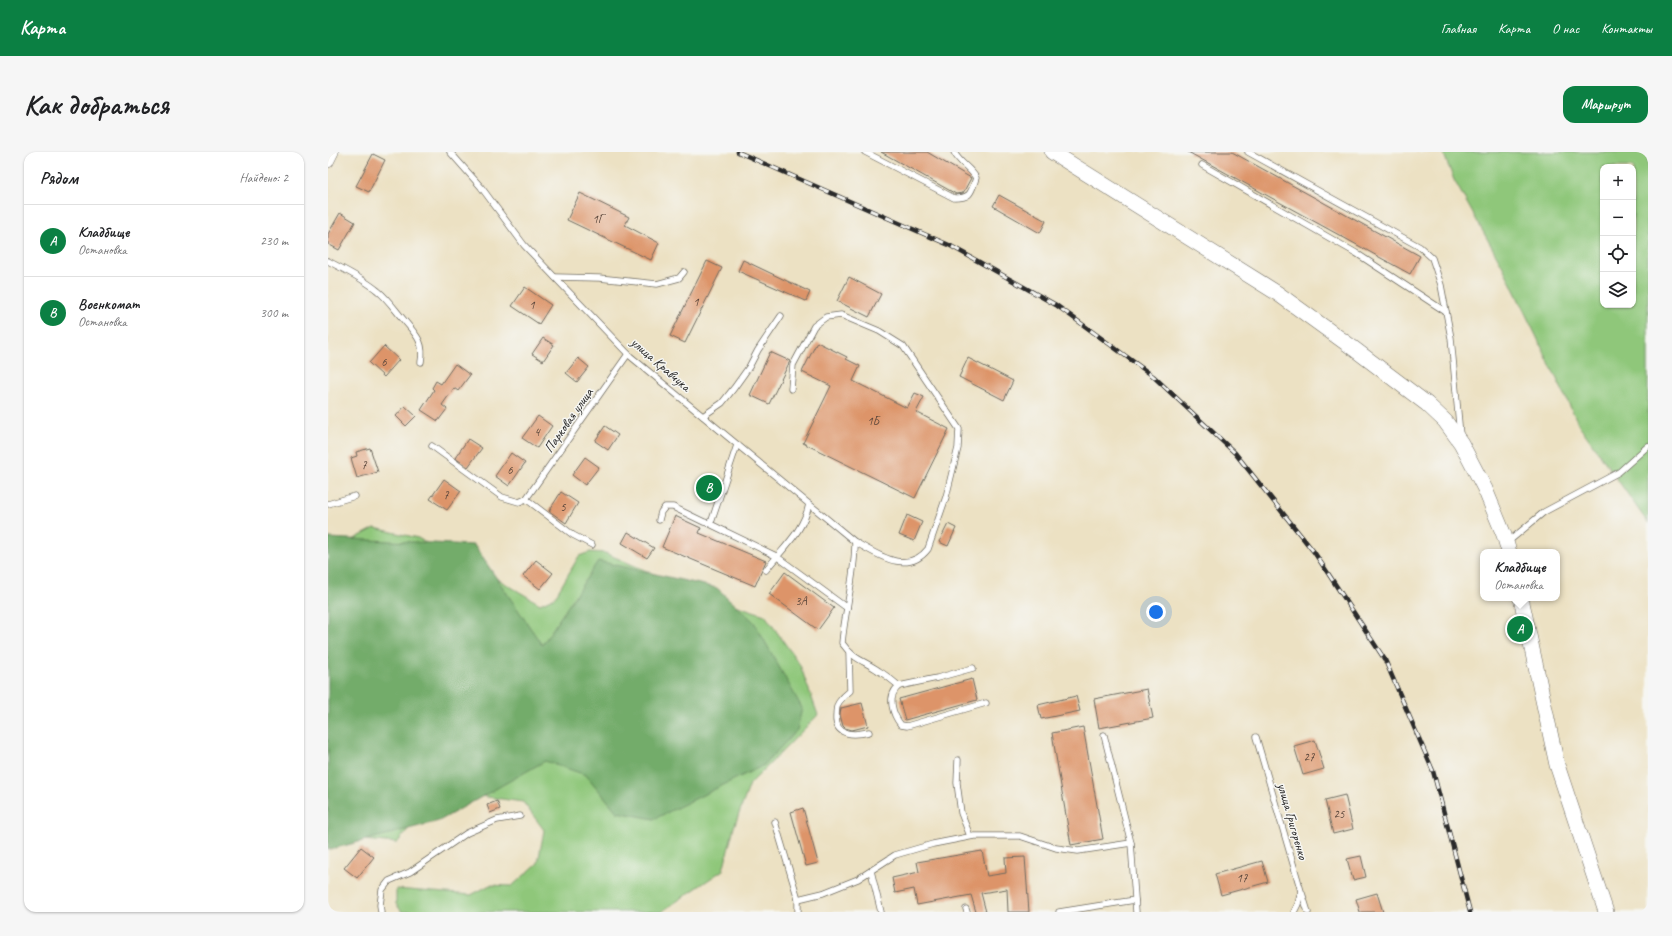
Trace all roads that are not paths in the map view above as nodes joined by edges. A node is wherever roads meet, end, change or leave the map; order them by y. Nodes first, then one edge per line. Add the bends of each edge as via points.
1 (333, 152) edge
2 (450, 152) edge
3 (866, 152) edge
4 (954, 152) edge
5 (1052, 152) edge
6 (1248, 152) edge
7 (328, 162) edge
8 (1202, 165) dead end
9 (328, 261) edge
10 (684, 272) dead end
11 (554, 276) junction
12 (1446, 312) junction
13 (781, 316) dead end
14 (628, 354) junction
15 (421, 362) dead end
16 (791, 389) dead end
17 (703, 416) junction
18 (1461, 443) junction
19 (737, 445) junction
20 (432, 446) dead end
21 (1648, 446) edge
22 (355, 496) dead end
23 (526, 499) junction
24 (328, 504) edge
25 (809, 504) junction
26 (659, 520) dead end
27 (708, 522) junction
28 (855, 542) junction
29 (592, 545) dead end
30 (1508, 548) edge
31 (776, 556) junction
32 (766, 570) dead end
33 (1522, 601) edge
34 (847, 608) junction
35 (848, 652) junction
36 (973, 668) dead end
37 (899, 686) junction
38 (986, 703) dead end
39 (869, 732) dead end
40 (1104, 735) dead end
41 (1256, 737) dead end
42 (958, 760) dead end
43 (520, 816) dead end
44 (775, 822) dead end
45 (970, 836) junction
46 (1130, 844) junction
47 (871, 871) junction
48 (1301, 891) junction
49 (798, 899) junction
50 (1135, 900) junction
51 (381, 912) edge
52 (798, 912) edge
53 (881, 912) edge
54 (1059, 912) edge
55 (1136, 912) edge
56 (1294, 912) edge
57 (1308, 912) edge
58 (1606, 912) edge

1 - 7 street
2 - 11 lane, улица Кравчука via 481,186 524,245
3 - 4 lane via 954,198 964,198 971,192 976,178
5 - 18 main road via 1277,294 1353,348 1427,404
6 - 12 lane via 1420,247 1432,258 1437,269
8 - 12 lane via 1356,253
9 - 15 lane via 379,291 417,335 421,344
10 - 11 lane via 680,278 657,284
11 - 14 lane, улица Кравчука
12 - 18 lane via 1451,338
13 - 17 lane via 734,388 722,403
14 - 17 lane, улица Кравчука
14 - 23 lane, Парковая улица
16 - 28 lane, улица Кравчука via 793,365 814,326 826,317 841,315 879,331 903,346 959,429 958,448 946,498 924,555 905,562 888,560
17 - 19 lane, улица Кравчука
18 - 30 main road via 1485,489
19 - 25 lane, улица Кравчука
19 - 27 lane via 712,520
20 - 23 lane via 502,497 519,502
21 - 30 lane via 1619,472 1544,512
22 - 24 lane
23 - 29 lane via 573,536
25 - 28 lane, улица Кравчука
25 - 31 lane via 799,531
26 - 27 lane via 665,508 673,507
27 - 31 lane
28 - 34 lane via 855,562
31 - 32 lane
31 - 34 lane
33 - 58 main road via 1556,765
34 - 35 lane via 842,643
35 - 37 lane
35 - 39 lane via 850,691 838,703 836,721 838,728 845,733 857,735
36 - 37 lane
37 - 38 lane via 893,695 892,703 895,717 901,725 907,726
40 - 46 lane
41 - 48 lane, улица Григоренко
42 - 45 lane via 957,783 961,813
43 - 51 lane via 496,820 467,833 410,872 389,881 382,890
44 - 49 lane
45 - 46 lane via 1020,836 1056,848 1078,851
45 - 47 lane via 895,855
46 - 50 lane
47 - 49 lane via 823,893
47 - 53 lane
48 - 56 lane
48 - 57 lane, улица Григоренко
49 - 52 lane
50 - 54 lane
50 - 55 lane

